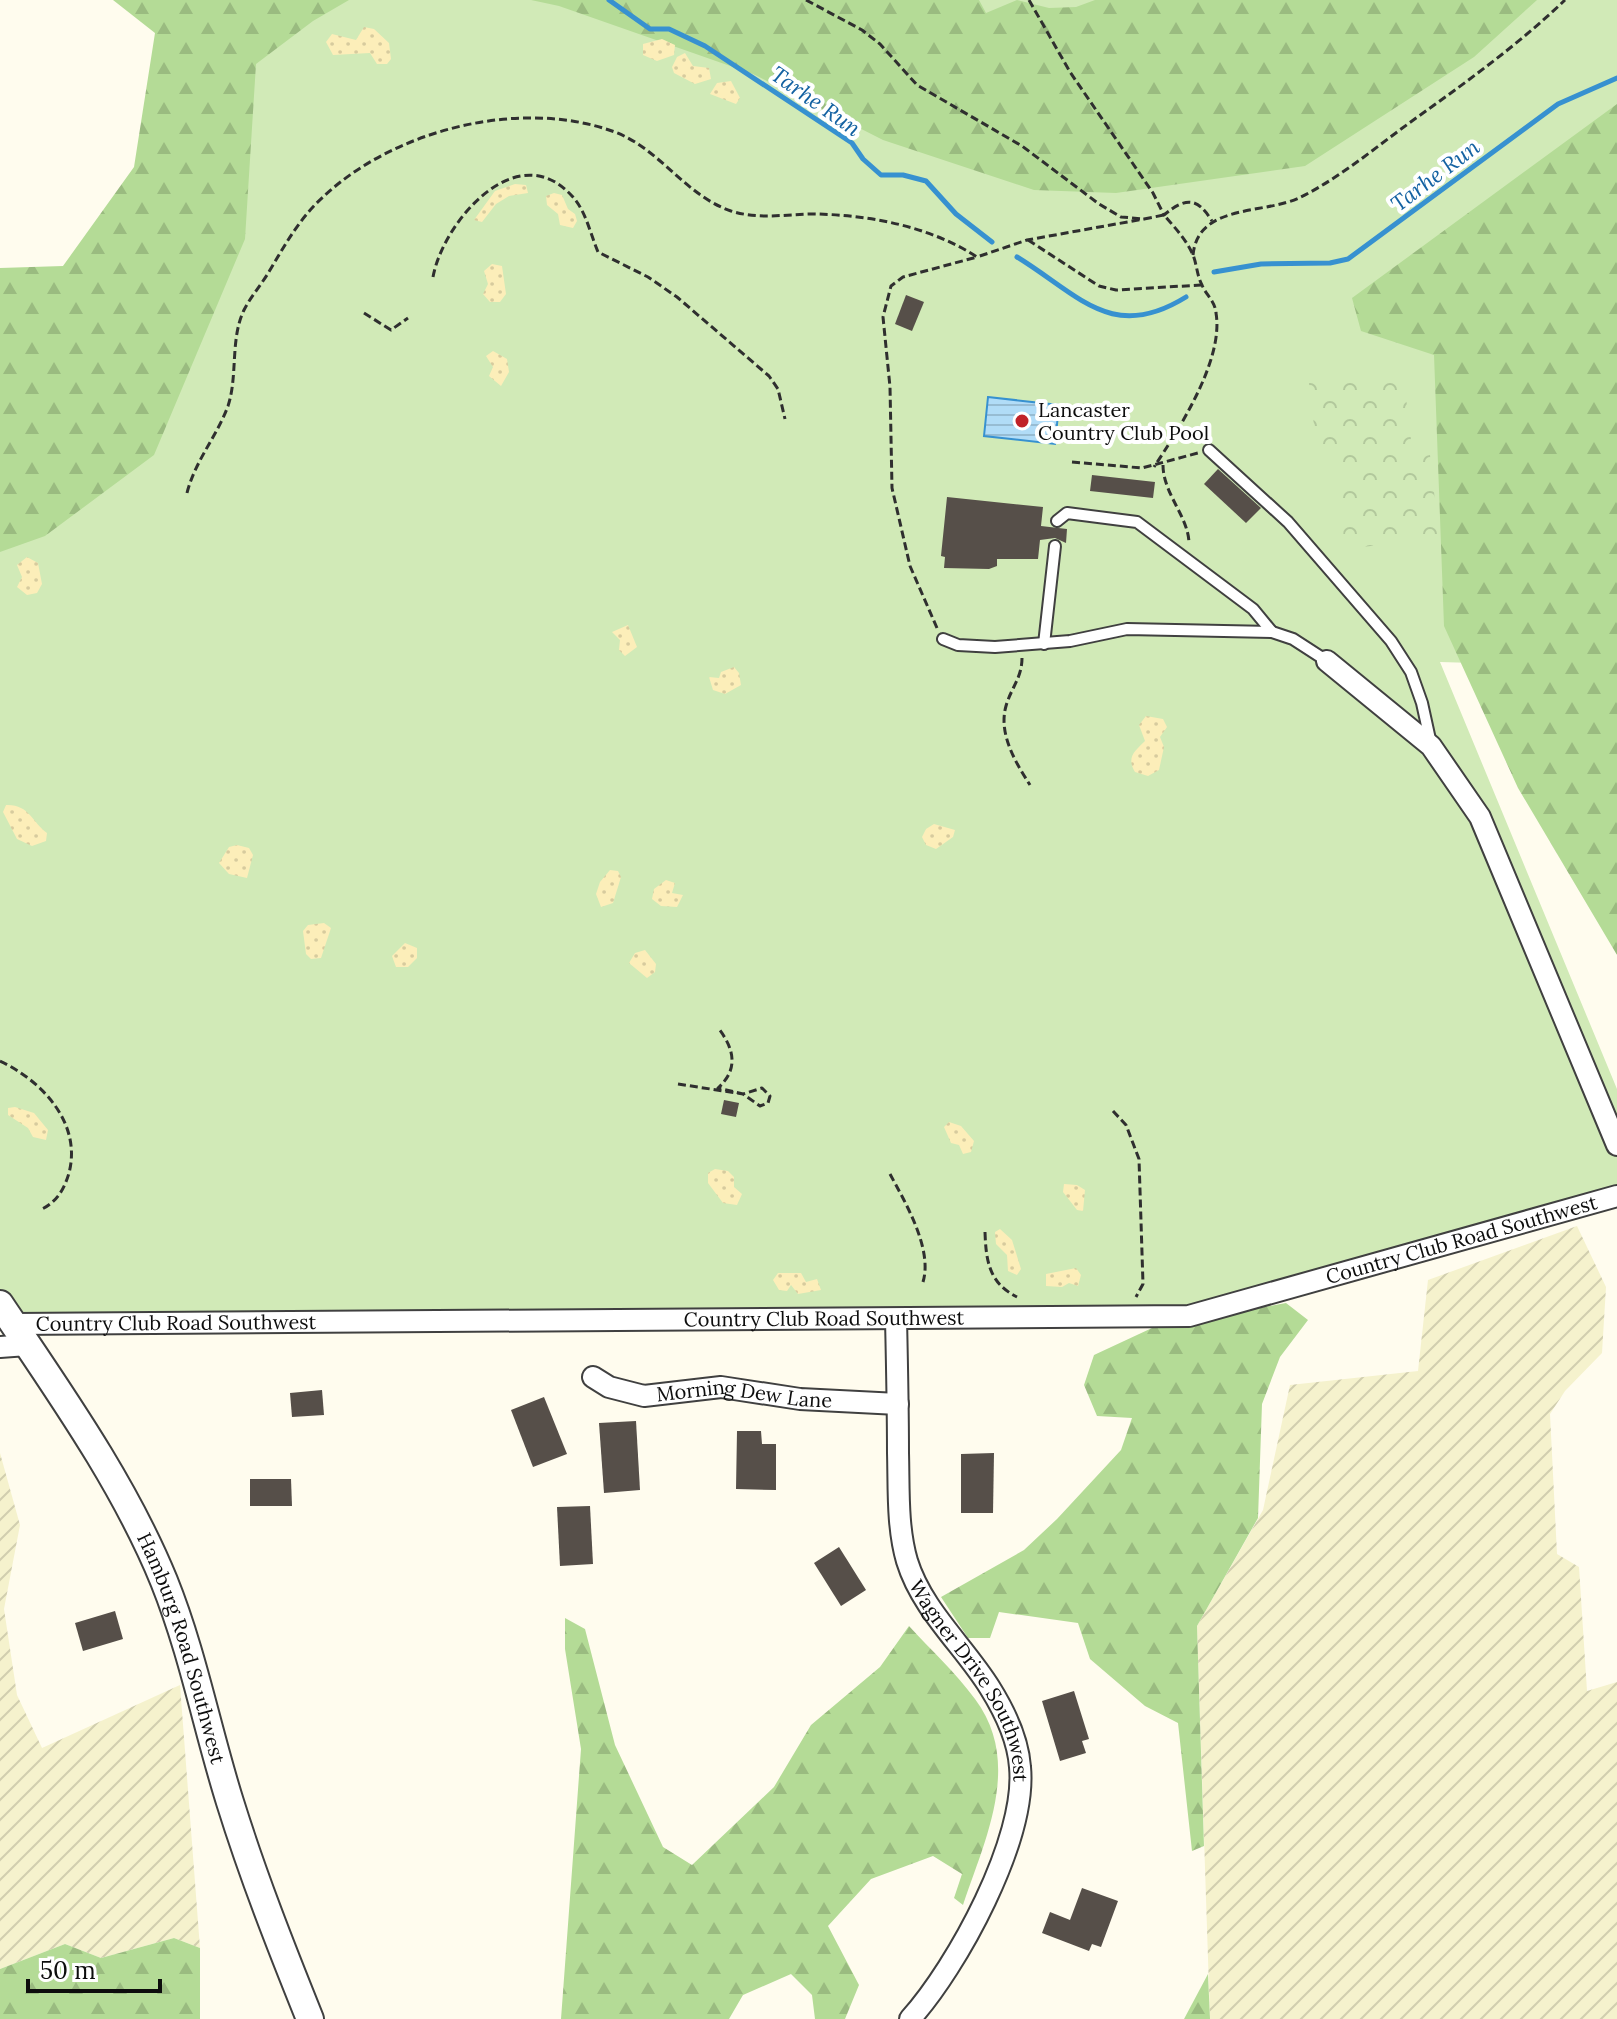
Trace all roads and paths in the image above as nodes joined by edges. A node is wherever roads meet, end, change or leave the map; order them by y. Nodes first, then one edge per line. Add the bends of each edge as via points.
1 (806, 0) edge
2 (1565, 0) edge
3 (1030, 1) edge
4 (1164, 215) junction
5 (1144, 219) junction
6 (1212, 221) junction
7 (1027, 240) junction
8 (1193, 256) junction
9 (977, 257) junction
10 (433, 277) dead end
11 (1201, 285) junction
12 (364, 313) dead end
13 (408, 318) dead end
14 (785, 419) dead end
15 (1209, 450) joint
16 (1072, 462) dead end
17 (1163, 465) junction
18 (1154, 467) junction
19 (187, 493) dead end
20 (1057, 521) dead end
21 (1055, 546) dead end
22 (1184, 555) junction
23 (1272, 632) junction
24 (943, 639) joint
25 (1044, 644) junction
26 (1022, 646) junction
27 (1327, 661) joint
28 (1431, 746) junction
29 (1030, 785) dead end
30 (719, 1029) dead end
31 (0, 1061) edge
32 (678, 1084) dead end
33 (718, 1088) junction
34 (743, 1094) junction
35 (1113, 1111) dead end
36 (1617, 1145) edge
37 (890, 1174) dead end
38 (1617, 1196) edge
39 (40, 1210) dead end
40 (985, 1232) dead end
41 (923, 1282) dead end
42 (1019, 1298) dead end
43 (1129, 1300) dead end
44 (896, 1319) junction
45 (14, 1324) edge
46 (0, 1347) edge
47 (593, 1377) dead end
48 (898, 1404) junction
49 (310, 2019) edge
50 (910, 2019) edge

1 - 5 path via 862,30 917,85 1022,146 1099,204 1121,217
2 - 6 path via 1466,85 1335,177 1274,208
3 - 4 path
4 - 5 path
4 - 6 path via 1194,201
4 - 8 path
5 - 7 path
6 - 8 path via 1198,233
7 - 9 path
7 - 11 path via 1099,286 1116,290
8 - 11 path
9 - 19 path via 926,232 889,223 734,212 703,197 649,150 587,124 516,116 452,128 384,156 325,195 300,221 243,312 229,403
9 - 24 path via 903,277 891,286 883,317 896,512 910,566
10 - 14 path via 444,239 489,188 518,177 557,184 581,209 598,252 677,297 769,376
11 - 18 path via 1217,313 1208,362 1190,412
12 - 13 path via 391,330
15 - 17 path
15 - 28 lane via 1288,522 1391,641 1415,682
16 - 18 path
17 - 18 path
17 - 22 path via 1189,540
20 - 22 lane via 1067,513 1137,522
21 - 25 lane
22 - 23 lane via 1253,609
23 - 25 lane via 1127,629
23 - 27 lane
24 - 26 lane via 958,645
25 - 26 lane
26 - 29 path via 1021,673 1006,706 1005,731
27 - 28 street
28 - 36 street via 1480,817
30 - 33 path via 733,1060
31 - 39 path via 42,1091 70,1133 67,1179 56,1200
32 - 33 path
33 - 34 path
34 - 34 path via 760,1106 770,1096 762,1088
35 - 43 path via 1126,1125 1139,1159 1143,1284
37 - 41 path via 925,1262
38 - 44 street, Country Club Road Southwest via 1189,1316
40 - 42 path via 990,1272
44 - 45 street, Country Club Road Southwest
44 - 48 street, Wagner Drive Southwest
45 - 46 street, Country Club Road Southwest
45 - 49 street, Hamburg Road Southwest via 114,1482 164,1581 257,1885
47 - 48 street, Morning Dew Lane via 626,1394 644,1396 721,1387 800,1399
48 - 50 street, Wagner Drive Southwest via 901,1531 914,1581 1001,1707 1021,1780 986,1899 951,1966

